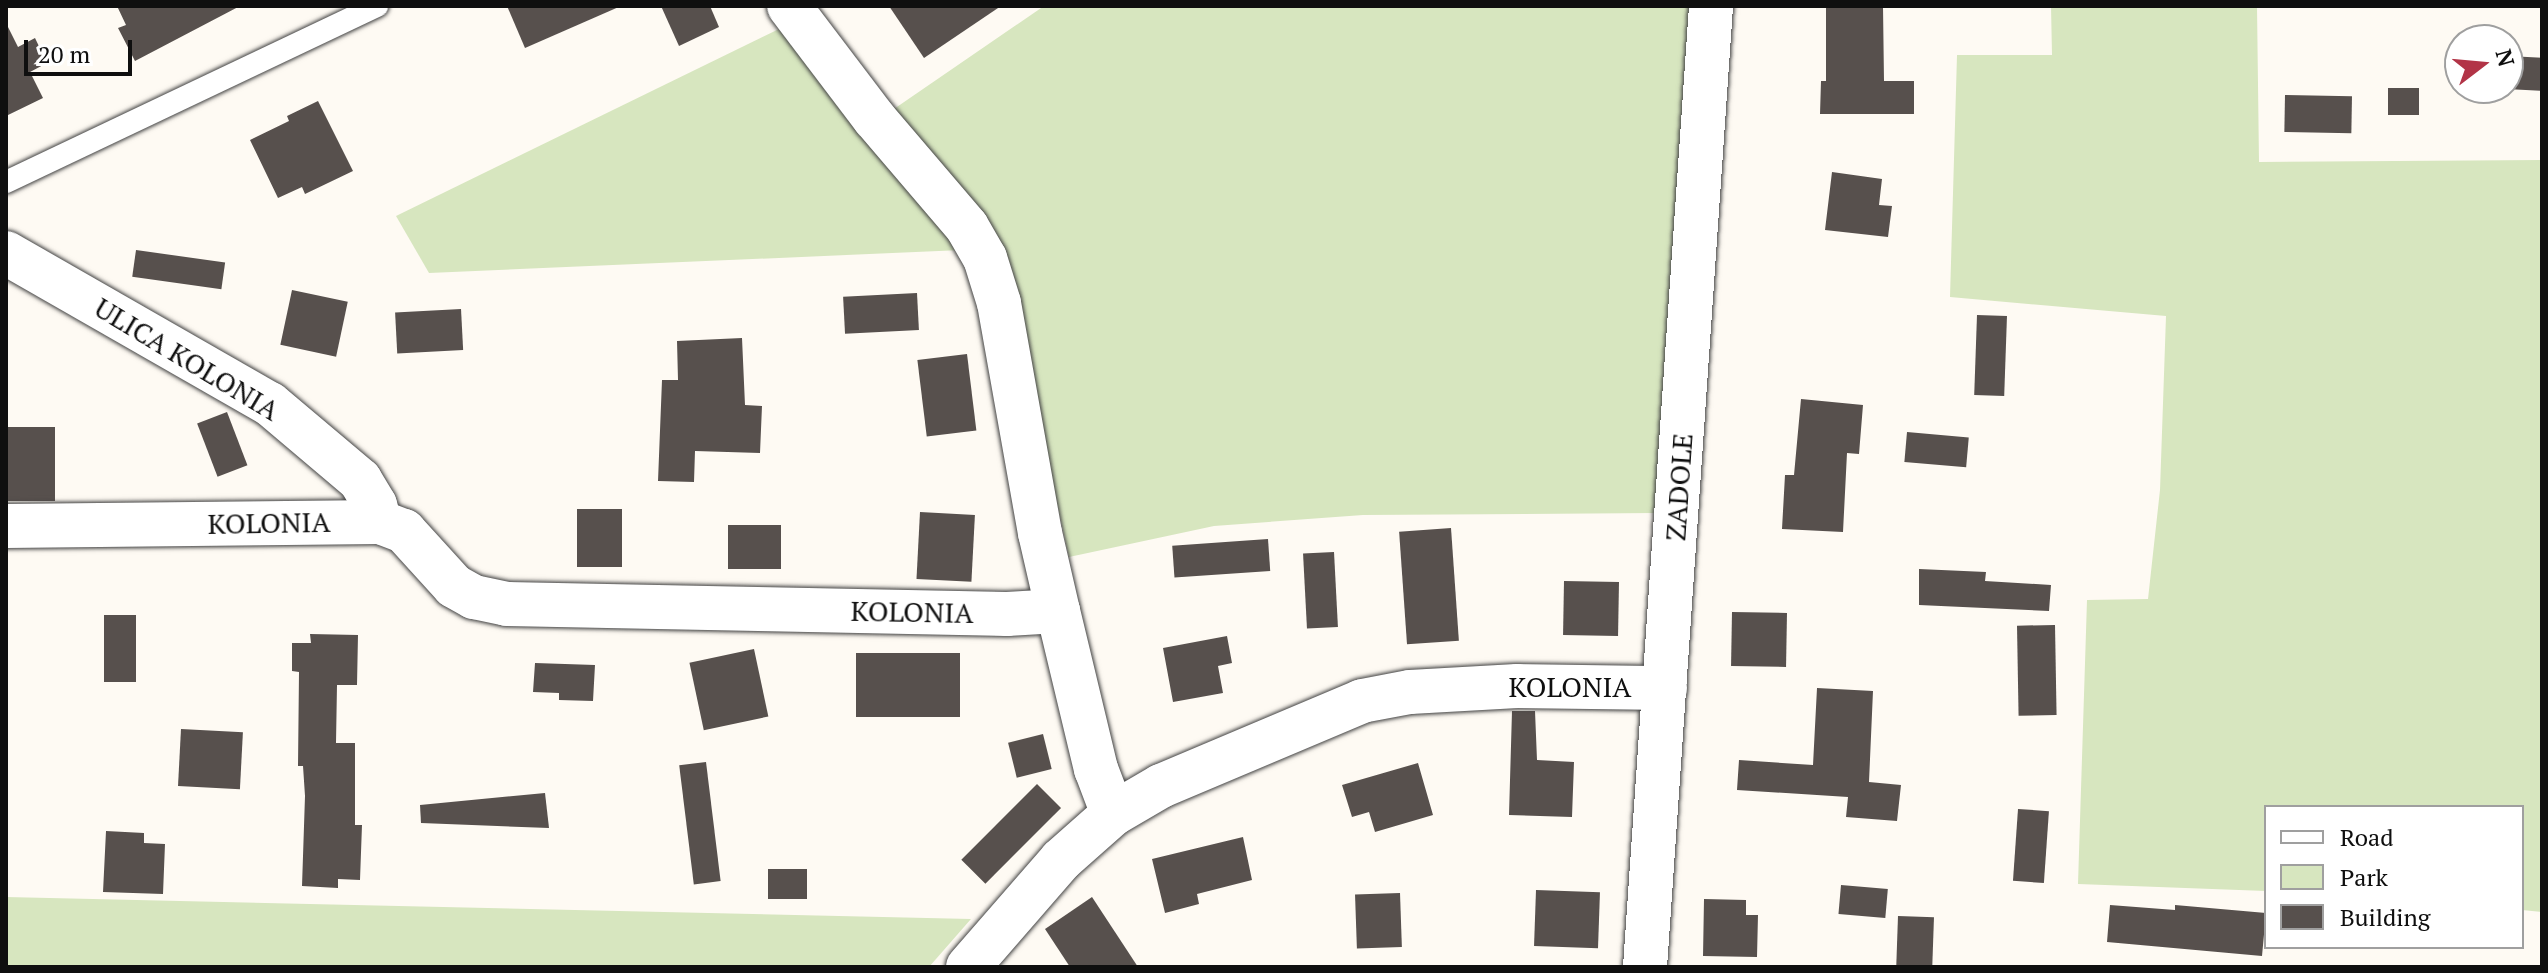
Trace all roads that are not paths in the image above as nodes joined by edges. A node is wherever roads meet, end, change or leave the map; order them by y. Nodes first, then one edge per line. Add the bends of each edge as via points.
1 (377, 6) edge
2 (789, 6) edge
3 (1711, 6) edge
4 (6, 182) edge
5 (6, 253) edge
6 (380, 522) junction
7 (6, 526) edge
8 (1058, 611) junction
9 (1665, 688) junction
10 (1113, 814) junction
11 (968, 967) edge
12 (1645, 967) edge

1 - 4 lane
2 - 8 street via 874,118 967,227 985,258 999,303
3 - 9 street, ZADOLE
5 - 6 street, ULICA KOLONIA via 270,404 360,480
6 - 7 street, KOLONIA
6 - 8 street, KOLONIA via 404,531 454,586 507,604
8 - 10 street via 1096,769
9 - 10 street, KOLONIA via 1517,686 1410,692 1362,701 1161,786
9 - 12 street, ZADOLE
10 - 11 street, KOLONIA via 1061,860

